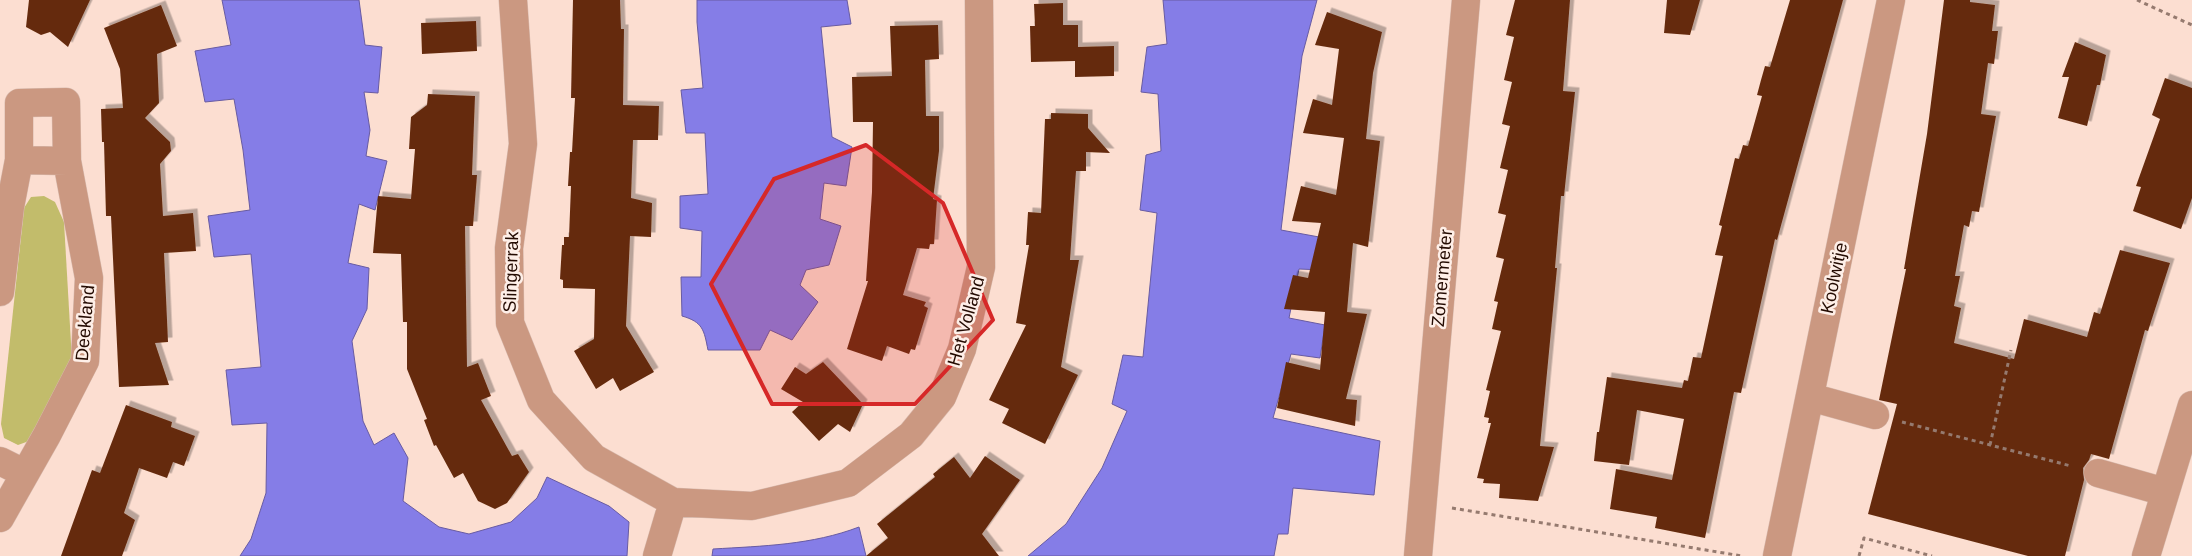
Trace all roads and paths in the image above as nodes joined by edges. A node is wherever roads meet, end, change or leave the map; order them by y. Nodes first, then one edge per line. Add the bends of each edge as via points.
1 (513, 0) edge
2 (979, 0) edge
3 (1466, 0) edge
4 (1890, 0) edge
5 (2137, 0) edge
6 (2192, 25) edge
7 (19, 160) junction
8 (66, 161) junction
9 (0, 292) edge
10 (2011, 350) dead end
11 (1810, 397) junction
12 (2192, 405) edge
13 (1875, 415) joint
14 (1990, 445) junction
15 (0, 461) edge
16 (24, 473) junction
17 (2098, 473) joint
18 (2165, 492) junction
19 (673, 502) junction
20 (1423, 503) junction
21 (0, 518) edge
22 (657, 556) edge
23 (1418, 556) edge
24 (1742, 556) edge
25 (1777, 556) edge
26 (1859, 556) edge
27 (1932, 556) edge
28 (2146, 556) edge

1 - 19 street, Slingerrak via 523,144 509,248 510,323 542,400 594,458
2 - 19 street, Het Volland via 981,267 962,349 942,397 911,435 848,483 752,506
3 - 20 street, Zomermeter
4 - 11 street, Koolwitje
5 - 6 path
7 - 8 street
7 - 8 street, Deekland via 19,103 66,102
7 - 9 street, Deekland
8 - 16 street, Deekland via 89,278 85,361 47,436
10 - 14 path
11 - 13 street
11 - 25 street, Koolwitje
12 - 18 street
13 - 14 path
14 - 17 path
15 - 16 street
16 - 21 street, Deekland
17 - 18 street
18 - 28 street
19 - 22 street
20 - 23 street, Zomermeter
20 - 24 path
26 - 27 path via 1864,538

